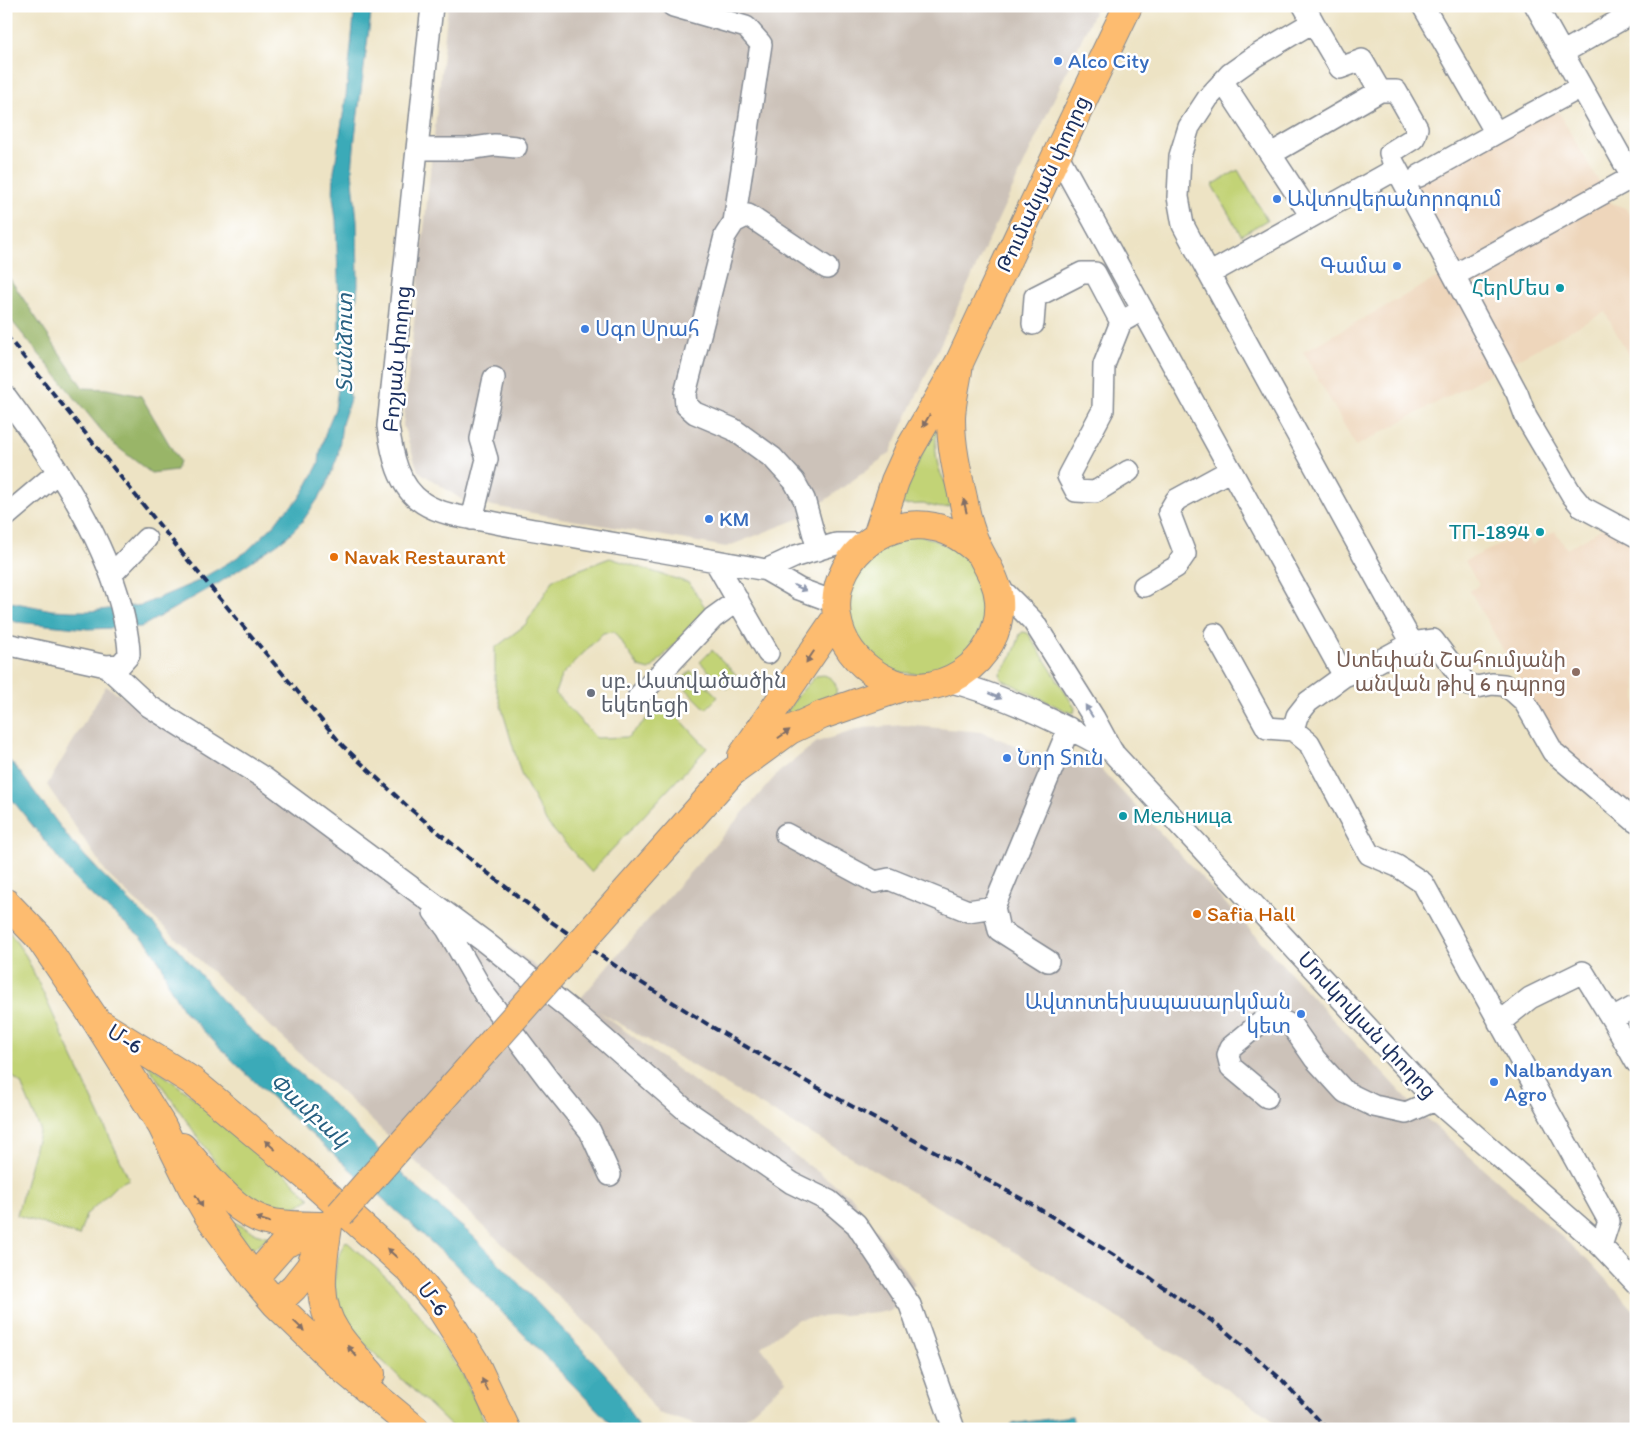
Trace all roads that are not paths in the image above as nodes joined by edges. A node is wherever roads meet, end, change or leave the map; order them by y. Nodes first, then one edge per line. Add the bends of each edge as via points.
1 (432, 6) edge
2 (673, 6) edge
3 (1128, 6) edge
4 (1423, 6) edge
5 (1536, 6) edge
6 (1636, 11) edge
7 (1309, 14) edge
8 (1562, 53) junction
9 (1223, 82) junction
10 (1581, 86) junction
11 (1380, 91) junction
12 (1496, 133) junction
13 (516, 147) dead end
14 (417, 150) junction
15 (1057, 154) junction
16 (1271, 154) junction
17 (1396, 169) junction
18 (1419, 176) dead end
19 (1634, 179) edge
20 (1311, 216) junction
21 (734, 222) junction
22 (827, 268) dead end
23 (1209, 274) junction
24 (1455, 275) junction
25 (1142, 310) junction
26 (1121, 322) junction
27 (1033, 324) dead end
28 (959, 363) junction
29 (494, 378) dead end
30 (6, 397) edge
31 (15, 424) edge
32 (1231, 470) junction
33 (1129, 471) dead end
34 (58, 472) junction
35 (6, 516) edge
36 (472, 519) junction
37 (1636, 536) edge
38 (146, 539) dead end
39 (871, 540) junction
40 (818, 550) junction
41 (980, 552) junction
42 (715, 560) junction
43 (766, 570) junction
44 (113, 581) junction
45 (996, 584) junction
46 (1144, 586) dead end
47 (738, 600) junction
48 (837, 610) junction
49 (1215, 634) dead end
50 (1412, 643) junction
51 (6, 644) edge
52 (768, 653) dead end
53 (106, 666) junction
54 (1344, 676) junction
55 (948, 681) junction
56 (904, 686) junction
57 (640, 696) dead end
58 (1070, 728) junction
59 (1293, 730) junction
60 (1113, 753) junction
61 (730, 773) junction
62 (1636, 822) edge
63 (786, 834) dead end
64 (420, 894) junction
65 (6, 903) edge
66 (994, 907) junction
67 (1048, 961) dead end
68 (1636, 1006) edge
69 (1612, 1019) junction
70 (97, 1022) junction
71 (1499, 1023) junction
72 (1636, 1062) edge
73 (1267, 1097) dead end
74 (1435, 1100) junction
75 (162, 1126) junction
76 (610, 1175) dead end
77 (334, 1220) junction
78 (1602, 1246) junction
79 (254, 1278) junction
80 (1636, 1282) edge
81 (276, 1304) junction
82 (416, 1429) edge
83 (506, 1429) edge
84 (954, 1429) edge

1 - 14 street, Բոշյան փողոց
2 - 21 street via 746,26 761,44
3 - 15 highway, Թումանյան փողոց
4 - 12 street
5 - 8 street
6 - 8 street
7 - 9 street
7 - 11 street via 1340,68 1362,60
8 - 10 street
9 - 16 street
9 - 23 street via 1189,127 1180,156 1178,197 1183,225
10 - 12 street
10 - 19 street
11 - 16 street
11 - 17 street via 1396,91 1417,128 1414,138 1390,153
12 - 18 street
13 - 14 street
14 - 36 street, Բոշյան փողոց via 388,426 391,450 406,486 422,502
15 - 25 street
15 - 28 highway, Թումանյան փողոց
16 - 20 street
17 - 20 street
17 - 24 street
19 - 24 street
20 - 23 street
21 - 22 street via 748,215
21 - 40 street via 725,236 684,394 686,405 695,413 733,429 773,458 794,481 804,499
23 - 50 street
24 - 37 street via 1517,393 1526,417 1572,495 1582,507
25 - 26 street
25 - 32 street
26 - 27 street via 1095,272 1082,273 1035,297
26 - 33 street via 1104,365 1103,410 1068,476 1076,491 1095,492
28 -> 39 highway via 910,450
41 -> 28 highway via 971,531 954,456 951,418
29 - 36 street via 481,439 487,459
30 - 31 street
31 - 34 street via 43,446
32 - 46 street via 1176,500 1169,512 1185,554 1176,568
32 - 54 street
34 - 35 street
34 - 44 street via 100,547
36 - 42 street, Բոշյան փողոց
38 - 44 street
39 - 40 street via 836,544
39 - 41 highway via 891,529 921,525 950,532
39 - 48 highway via 853,557 844,573 838,590
40 - 43 street
41 - 45 highway
42 - 43 street, Բոշյան փողոց
42 - 47 street
43 -> 48 street, Բոշյան փողոց
44 - 53 street via 128,633 129,655 120,665
45 - 55 highway via 998,618 987,649 976,663
60 -> 45 street, Մոսկովյան փողոց via 1033,621
47 - 52 street
47 - 57 street via 713,618
48 - 56 highway via 843,637 853,655 885,680
48 -> 61 highway
49 - 59 street via 1266,728
50 - 54 street
50 - 62 street via 1432,640 1466,684 1477,687 1504,685 1514,692 1524,702 1553,752
51 - 53 street
53 - 64 street via 149,706 264,778
54 - 59 street via 1308,702 1297,716
55 - 56 highway via 934,686
55 -> 58 street, Մոսկովյան փողոց via 980,690
61 -> 56 highway via 790,730
58 - 60 street, Մոսկովյան փողոց
58 - 66 street
59 - 71 street via 1308,743 1369,854 1397,866 1423,883
60 - 74 street, Մոսկովյան փողոց
61 - 77 highway, bridge
63 - 66 street via 875,882 889,879 968,911
64 - 76 street via 447,929 485,995 590,1131
64 - 84 street via 577,1015 688,1112 792,1183 829,1201 856,1224 910,1305
65 - 70 highway, Մ-6 via 39,937
66 - 67 street via 999,930
68 - 69 street
69 - 71 street via 1583,972 1530,998
69 - 72 street
70 - 75 highway, Մ-6 / Մ-6
83 -> 70 highway, Մ-6 / Մ-6 via 474,1361 440,1307 410,1270 299,1170 192,1081
71 - 78 street via 1608,1221
73 - 74 street via 1231,1067 1228,1055 1231,1047 1270,1015 1292,1026 1315,1059 1345,1092 1374,1106 1406,1113
74 - 78 street, Մոսկովյան փողոց
77 -> 75 highway, Մ-6 via 268,1222 243,1211
75 -> 79 highway, Մ-6 / Մ-6 via 208,1215
77 - 79 highway via 284,1244
77 - 81 highway via 310,1267
82 -> 77 highway, Մ-6 via 336,1333 327,1316 321,1276
78 - 80 street, Մոսկովյան փողոց
79 - 81 highway, Մ-6 / Մ-6
81 -> 82 highway, Մ-6 / Մ-6 via 344,1370

